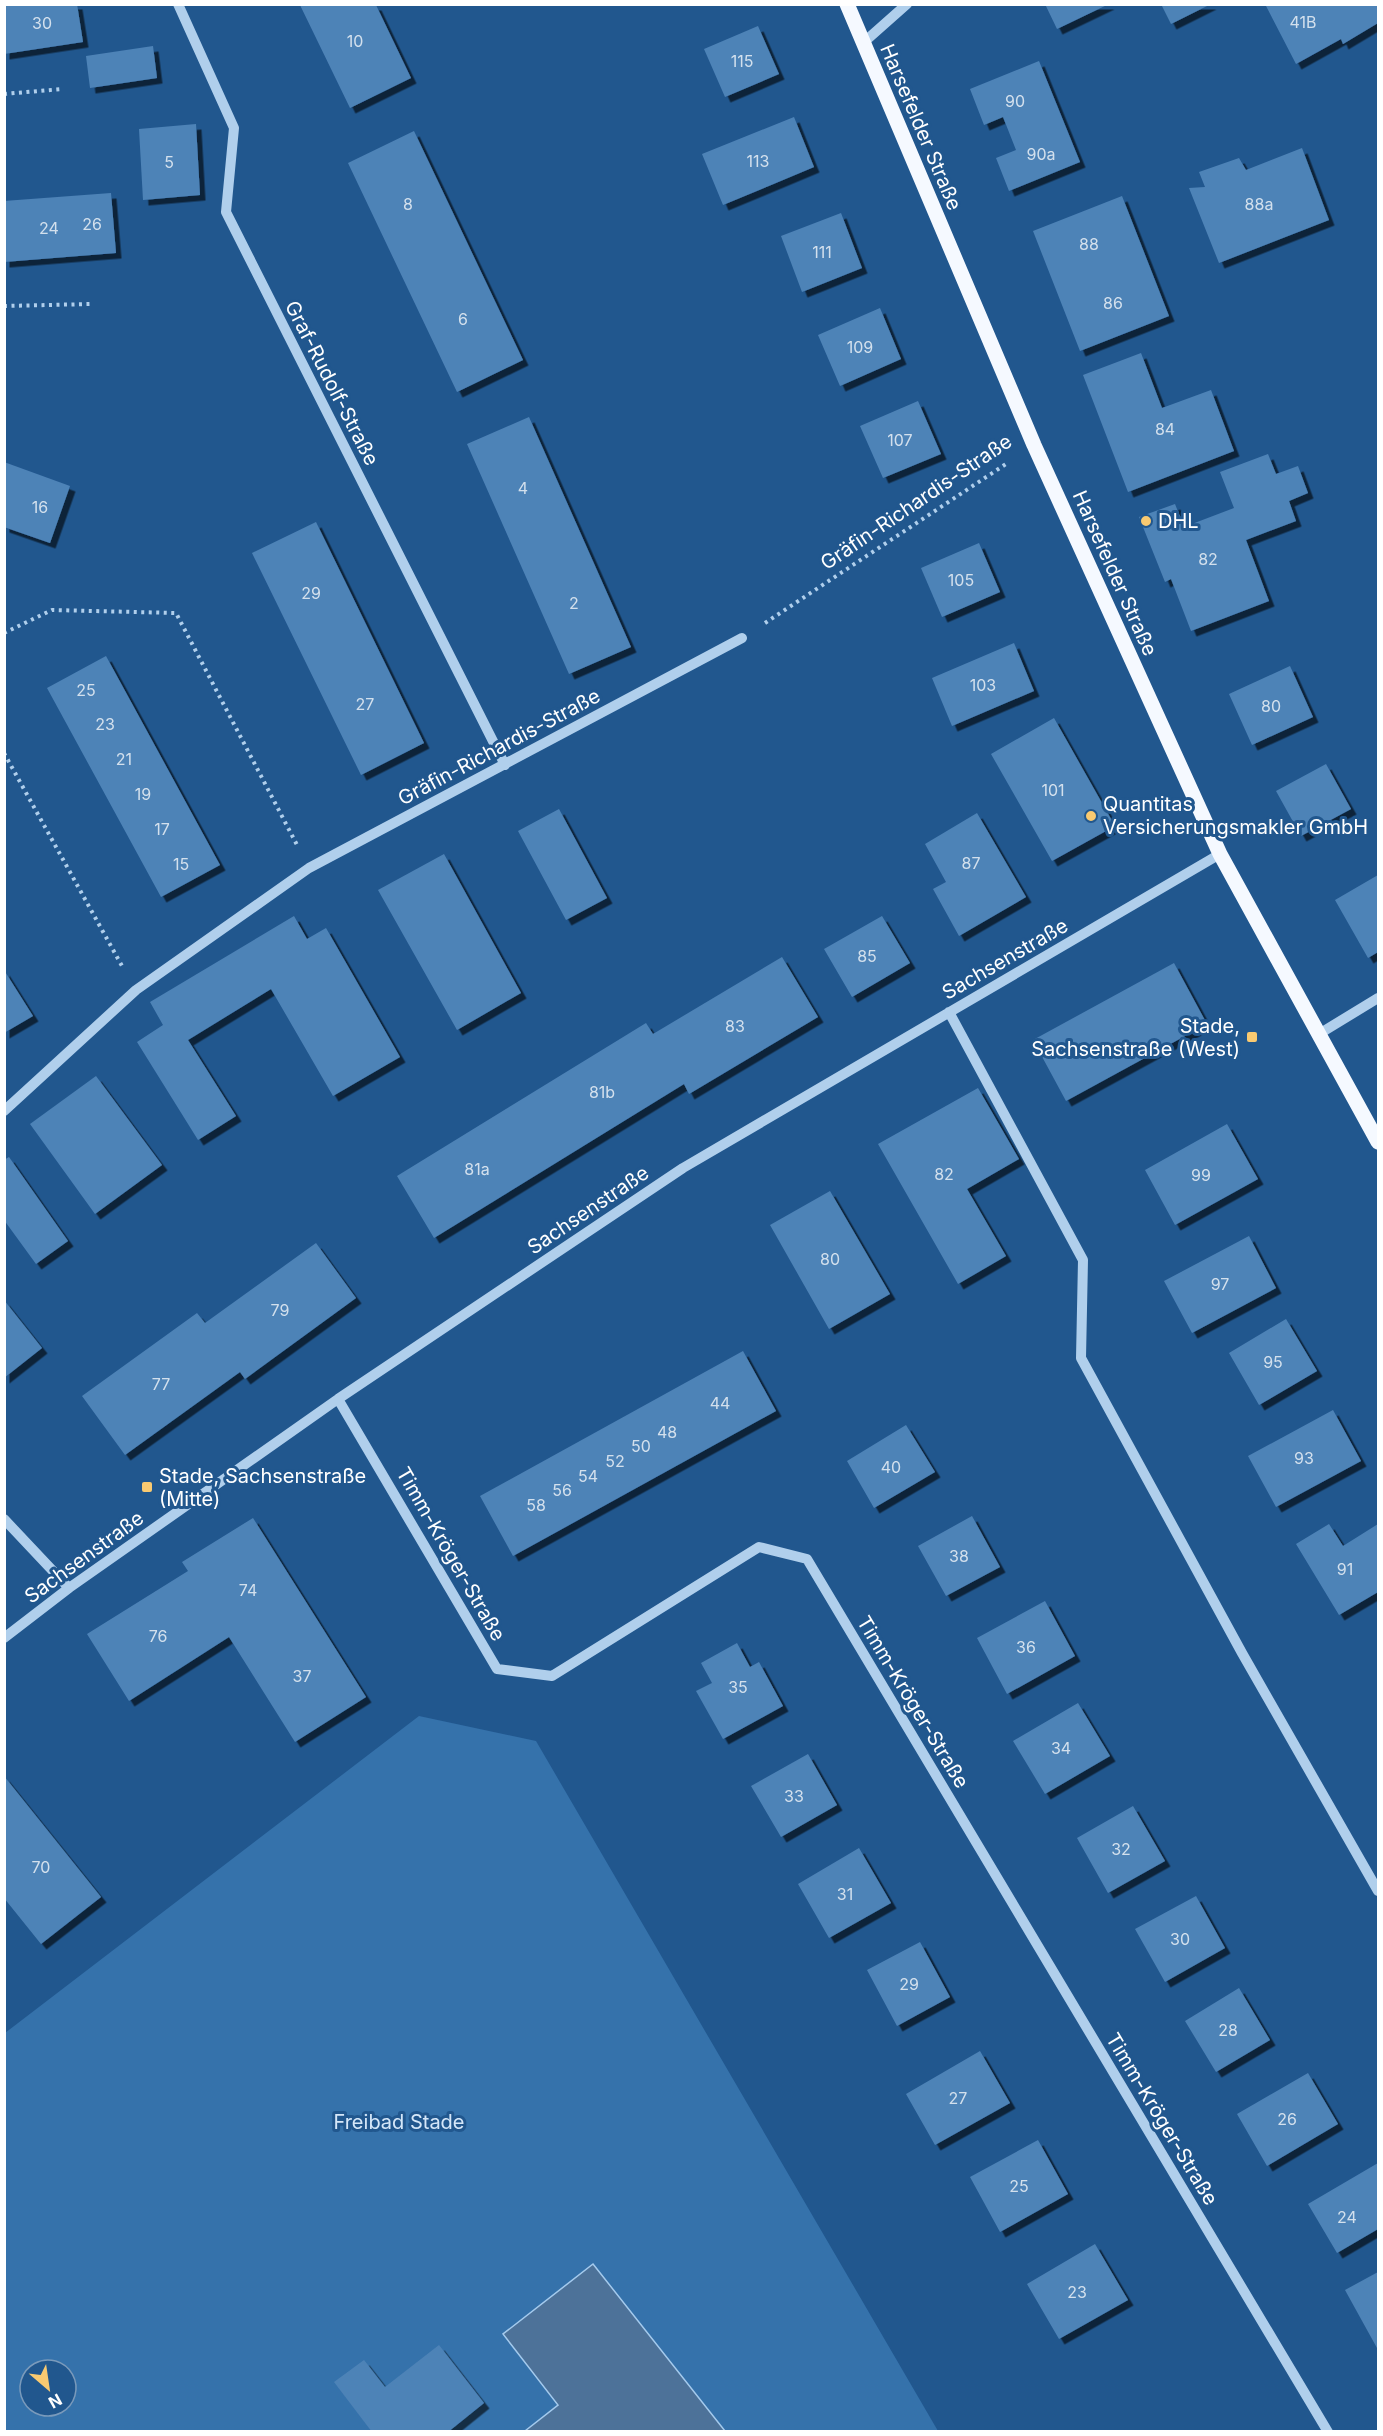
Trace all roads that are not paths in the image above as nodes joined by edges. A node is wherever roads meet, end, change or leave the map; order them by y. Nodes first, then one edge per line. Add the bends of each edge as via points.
1 (178, 4) edge
2 (847, 4) edge
3 (907, 4) edge
4 (862, 43) junction
5 (742, 638) road end
6 (506, 765) junction
7 (1220, 854) junction
8 (1378, 998) edge
9 (950, 1012) junction
10 (1319, 1034) junction
11 (4, 1111) edge
12 (1376, 1132) edge
13 (338, 1399) junction
14 (4, 1519) edge
15 (69, 1588) junction
16 (4, 1638) edge
17 (1378, 1891) edge
18 (1328, 2432) edge

1 - 6 street, Graf-Rudolf-Straße via 234,128 226,212
2 - 4 main road, Harsefelder Straße
3 - 4 street
4 - 7 main road, Harsefelder Straße via 1034,445
5 - 6 street, Gräfin-Richardis-Straße
6 - 11 street, Gräfin-Richardis-Straße via 309,868 136,990
7 - 9 street, Sachsenstraße
7 - 10 main road, Harsefelder Straße
8 - 10 street
9 - 13 street, Sachsenstraße via 683,1168
9 - 17 street via 1083,1260 1081,1358
10 - 12 main road, Harsefelder Straße
13 - 15 street, Sachsenstraße
13 - 18 street, Timm-Kröger-Straße via 497,1669 552,1676 759,1547 807,1559
14 - 15 street
15 - 16 street, Sachsenstraße

